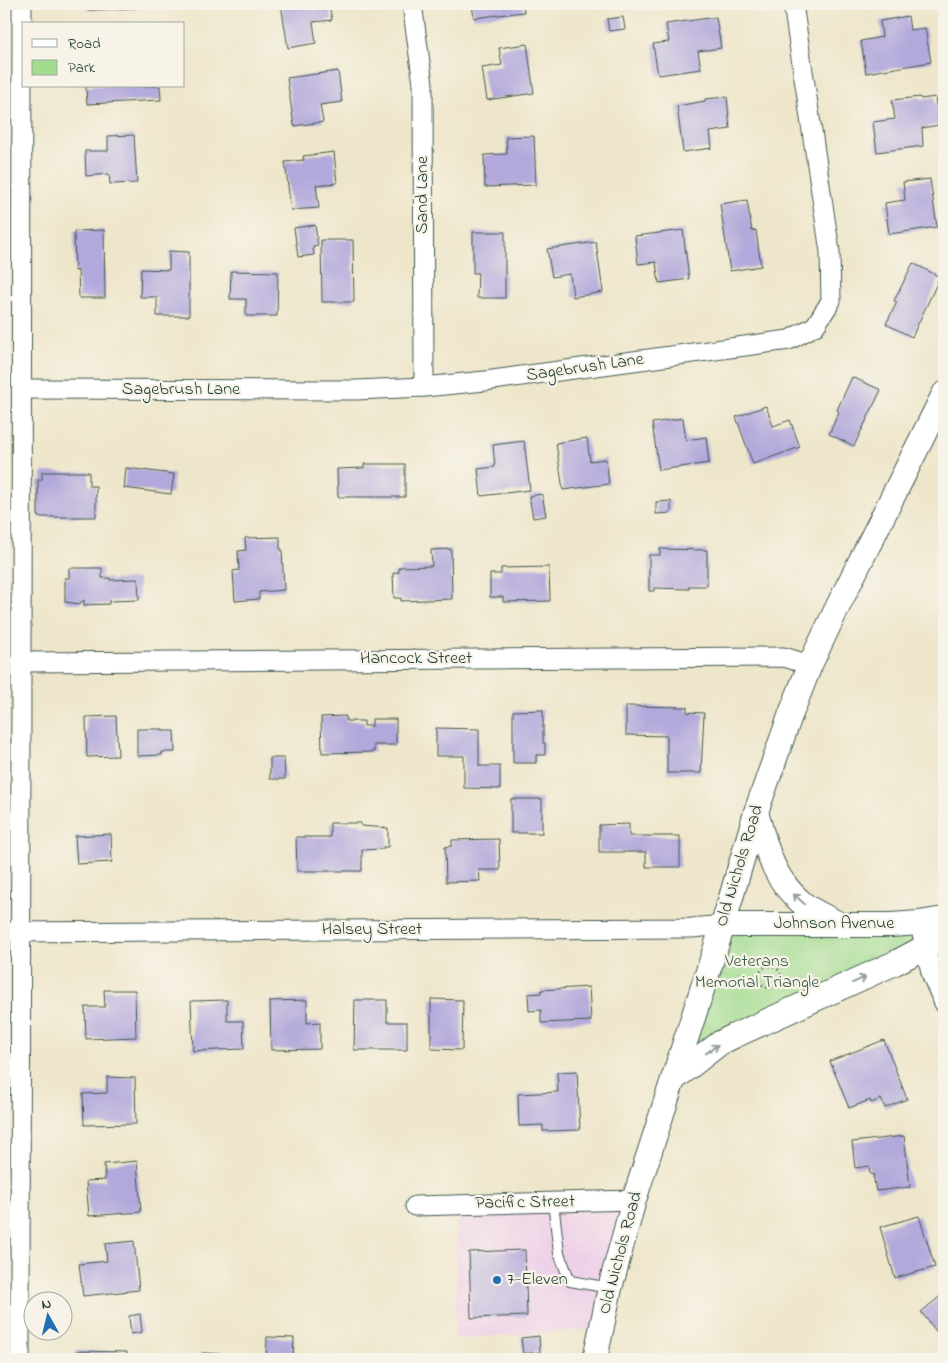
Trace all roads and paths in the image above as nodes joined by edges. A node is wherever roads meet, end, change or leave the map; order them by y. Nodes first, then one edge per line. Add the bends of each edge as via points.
1 (22, 4) edge
2 (412, 4) edge
3 (793, 4) edge
4 (424, 387) junction
5 (22, 389) junction
6 (944, 394) edge
7 (21, 662) junction
8 (810, 665) junction
9 (756, 812) junction
10 (944, 919) edge
11 (919, 923) junction
12 (723, 925) junction
13 (841, 925) junction
14 (13, 932) edge
15 (935, 943) edge
16 (738, 974) dead end
17 (758, 978) junction
18 (944, 1004) edge
19 (674, 1078) junction
20 (634, 1200) junction
21 (553, 1202) junction
22 (415, 1206) dead end
23 (12, 1258) edge
24 (610, 1288) junction
25 (20, 1359) edge
26 (594, 1359) edge

1 - 5 street
2 - 4 street, Sand Lane via 423,84
3 - 4 street, Sagebrush Lane via 830,252 831,301 815,326 789,340
4 - 5 street, Sagebrush Lane via 356,390
5 - 7 street
6 - 8 street, Old Nichols Road
7 - 8 street, Hancock Street via 784,657
7 - 14 street
8 - 9 street, Old Nichols Road
9 - 12 street, Old Nichols Road
13 -> 9 street via 804,904 781,880 768,854
10 - 11 street, Johnson Avenue
11 - 13 street, Johnson Avenue
11 - 15 street
12 - 13 street, Johnson Avenue
12 - 14 street, Halsey Street via 682,928
12 - 19 street, Old Nichols Road
14 - 23 street
15 - 18 street via 932,976
19 -> 15 street via 720,1043
16 - 17 path
17 - 17 path via 762,985 773,989 782,977 779,970 770,966 763,968
19 - 20 street, Old Nichols Road
20 - 21 street, Pacific Street
20 - 24 street, Old Nichols Road
21 - 22 street, Pacific Street
21 - 24 lane via 559,1253 570,1281
23 - 25 street
24 - 26 street, Old Nichols Road

